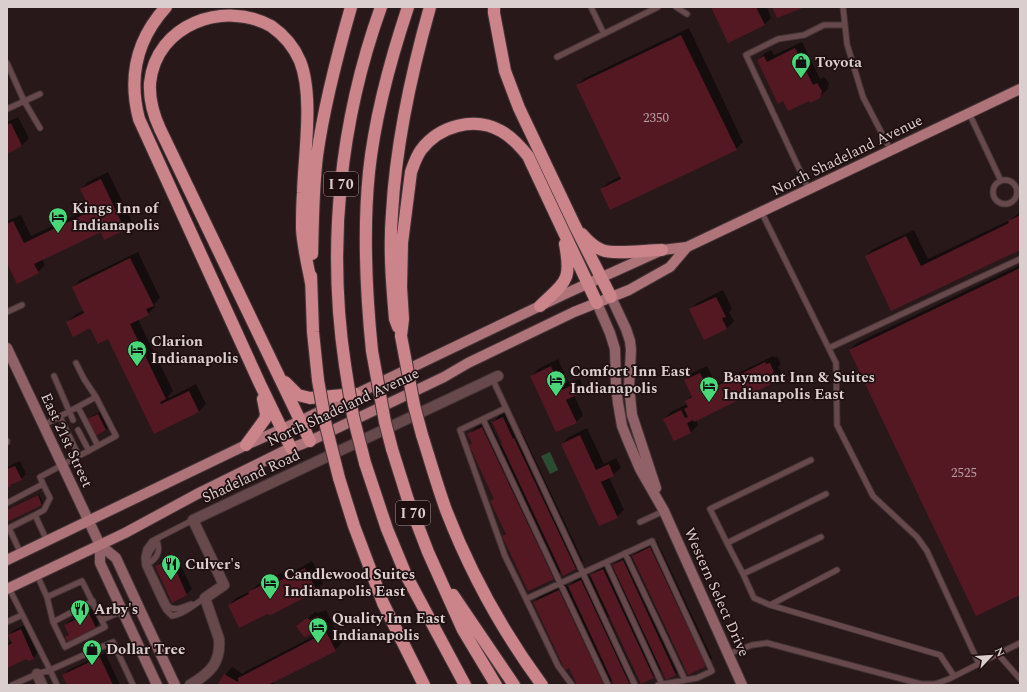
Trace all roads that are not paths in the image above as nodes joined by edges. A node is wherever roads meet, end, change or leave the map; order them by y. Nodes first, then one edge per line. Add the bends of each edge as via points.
1 (166, 7) edge
2 (351, 7) edge
3 (381, 7) edge
4 (408, 7) edge
5 (430, 7) edge
6 (494, 7) edge
7 (591, 7) edge
8 (658, 7) edge
9 (676, 7) edge
10 (683, 7) edge
11 (843, 7) edge
12 (844, 25) junction
13 (604, 34) junction
14 (557, 57) dead end
15 (7, 63) edge
16 (1020, 89) edge
17 (40, 94) dead end
18 (24, 101) junction
19 (7, 109) edge
20 (969, 113) junction
21 (40, 128) dead end
22 (891, 150) junction
23 (1001, 181) junction
24 (809, 190) junction
25 (762, 213) junction
26 (561, 225) junction
27 (575, 226) junction
28 (688, 247) junction
29 (662, 250) junction
30 (1020, 260) edge
31 (601, 278) junction
32 (311, 283) junction
33 (589, 284) junction
34 (611, 297) junction
35 (597, 303) junction
36 (22, 305) dead end
37 (540, 306) junction
38 (7, 312) edge
39 (401, 336) junction
40 (7, 348) edge
41 (829, 348) junction
42 (76, 363) dead end
43 (54, 376) dead end
44 (495, 377) joint
45 (280, 378) junction
46 (260, 384) junction
47 (355, 394) junction
48 (96, 397) junction
49 (78, 406) junction
50 (506, 408) junction
51 (69, 412) junction
52 (60, 417) junction
53 (483, 419) junction
54 (73, 420) dead end
55 (300, 421) junction
56 (44, 425) junction
57 (282, 429) junction
58 (78, 430) dead end
59 (310, 442) junction
60 (246, 444) junction
61 (98, 446) junction
62 (291, 448) junction
63 (88, 451) junction
64 (79, 456) junction
65 (811, 460) dead end
66 (62, 464) junction
67 (44, 484) junction
68 (826, 494) dead end
69 (7, 503) edge
70 (664, 511) junction
71 (35, 515) junction
72 (193, 520) junction
73 (89, 521) junction
74 (640, 522) dead end
75 (8, 528) edge
76 (821, 537) dead end
77 (158, 540) junction
78 (47, 541) junction
79 (727, 543) junction
80 (100, 545) junction
81 (625, 553) junction
82 (21, 554) junction
83 (7, 560) edge
84 (606, 562) junction
85 (148, 564) junction
86 (837, 570) dead end
87 (583, 573) junction
88 (742, 574) junction
89 (38, 575) junction
90 (439, 575) junction
91 (560, 584) junction
92 (8, 588) edge
93 (47, 597) junction
94 (205, 598) junction
95 (526, 599) junction
96 (93, 601) junction
97 (195, 603) junction
98 (770, 605) junction
99 (122, 610) junction
100 (22, 615) junction
101 (102, 620) junction
102 (7, 622) edge
103 (53, 622) junction
104 (1020, 643) edge
105 (728, 654) junction
106 (998, 654) junction
107 (979, 664) junction
108 (50, 670) junction
109 (37, 674) junction
110 (954, 676) junction
111 (1020, 679) edge
112 (685, 680) junction
113 (12, 685) edge
114 (42, 685) edge
115 (57, 685) edge
116 (133, 685) edge
117 (157, 685) edge
118 (175, 685) edge
119 (190, 685) edge
120 (424, 685) edge
121 (465, 685) edge
122 (496, 685) edge
123 (514, 685) edge
124 (542, 685) edge
125 (572, 685) edge
126 (608, 685) edge
127 (635, 685) edge
128 (660, 685) edge
129 (742, 685) edge

1 - 46 highway via 151,25 138,54 134,77 136,108 143,130 171,186 188,229
2 - 32 highway via 329,91 317,157
3 - 121 highway, I 70, bridge via 365,54 344,156 337,236 340,326 355,422 365,463 385,523 402,568
4 - 90 highway, I 70, bridge via 385,82 369,171 366,264 368,313 372,351 392,450 408,500
5 - 39 highway via 412,72 396,162 391,214 391,268 395,320
6 - 27 highway via 508,80
7 - 13 lane
8 - 13 lane
9 - 10 lane via 687,14
11 - 12 lane
12 - 22 lane via 847,44 864,97
12 - 24 lane via 824,25 804,35 778,39 746,55
13 - 14 lane
15 - 18 lane
16 - 20 main road, North Shadeland Avenue
17 - 18 lane
18 - 19 lane
18 - 21 lane
20 - 22 main road, North Shadeland Avenue
20 - 23 lane
22 - 24 main road, North Shadeland Avenue
23 - 23 lane via 995,186 994,195 1000,203 1010,204 1017,196 1017,189 1010,182
24 - 25 main road, North Shadeland Avenue
25 - 28 main road, North Shadeland Avenue
25 - 41 lane
26 - 33 highway
26 - 37 highway via 568,261 567,276 560,287
26 - 39 highway via 528,156 508,136 490,127 475,124 455,126 437,134 420,151 410,176 402,243
27 - 29 highway via 589,242 601,250
27 - 31 highway
28 - 29 main road, North Shadeland Avenue
28 - 34 main road, North Shadeland Avenue via 670,267
29 - 31 main road, North Shadeland Avenue
30 - 41 lane
31 - 33 main road, North Shadeland Avenue
31 - 34 highway
32 - 45 highway via 302,230 308,109 306,80 300,62 294,48 284,37 256,18 228,13 213,14 199,19 174,35 157,58 150,82 152,111
32 - 120 highway, bridge via 318,380 339,478 383,603
33 - 35 highway
33 - 37 main road, North Shadeland Avenue
34 - 35 main road, North Shadeland Avenue
34 - 70 street, Western Select Drive via 628,335 631,350 629,386 632,415
35 - 59 main road, North Shadeland Avenue via 468,363
35 - 70 street, Western Select Drive via 615,349 616,385 622,426 640,470
36 - 38 lane
37 - 47 main road, North Shadeland Avenue
39 - 124 highway, bridge via 414,405 446,510 506,630
40 - 56 street, East 21st Street
41 - 107 lane via 836,363 837,425 873,496 917,537 927,551
42 - 48 lane
43 - 51 lane
44 - 50 lane
44 - 72 street, Shadeland Road
45 - 47 highway via 298,395 310,398
45 - 55 highway
46 - 57 highway
46 - 60 highway via 265,419
47 - 55 main road, North Shadeland Avenue
48 - 49 lane
48 - 61 lane via 116,436
49 - 51 lane
49 - 61 lane
50 - 53 lane
50 - 87 lane
51 - 52 lane
51 - 54 lane
52 - 56 lane
52 - 64 lane
53 - 91 lane
53 - 95 lane via 460,430 505,556
55 - 57 main road, North Shadeland Avenue
55 - 59 highway
56 - 66 street, East 21st Street
57 - 60 main road, North Shadeland Avenue
57 - 62 highway
58 - 63 lane
59 - 62 main road, North Shadeland Avenue
60 - 73 main road, North Shadeland Avenue
61 - 63 lane
62 - 80 main road, North Shadeland Avenue
63 - 64 lane
64 - 66 lane
65 - 79 lane via 710,509
66 - 67 lane via 40,477
66 - 73 street, East 21st Street
67 - 69 lane
67 - 71 lane via 50,498 44,510
68 - 79 lane
70 - 74 lane
70 - 105 street, Western Select Drive
71 - 75 lane
71 - 78 lane
72 - 77 lane
72 - 94 street, Shadeland Road via 224,585
73 - 78 main road, North Shadeland Avenue
73 - 80 street, East 21st Street
75 - 82 lane
76 - 88 lane
77 - 85 lane via 147,557
77 - 85 lane via 158,554
77 - 97 lane via 152,541 146,549 144,558 145,566 166,610 172,616 178,615
78 - 82 main road, North Shadeland Avenue
79 - 88 lane
80 - 89 main road, North Shadeland Avenue
80 - 99 street, East 21st Street via 100,563
80 - 118 street, East 21st Street via 116,558
81 - 84 lane
81 - 112 lane
81 - 112 lane via 652,541 712,670 697,678
82 - 83 main road, North Shadeland Avenue
84 - 87 lane
84 - 128 lane
85 - 97 lane via 168,606 177,609
86 - 98 lane
87 - 91 lane
87 - 127 lane
88 - 98 lane via 754,598
89 - 92 main road, North Shadeland Avenue
89 - 93 lane
90 - 122 highway, I 70 via 463,630
90 - 123 highway
91 - 95 lane
91 - 126 lane
92 - 100 lane
93 - 96 lane via 82,581
93 - 103 lane
94 - 97 lane
94 - 119 street via 220,639 219,654 210,671
95 - 125 lane via 558,666
96 - 101 lane
96 - 103 lane
98 - 110 lane via 940,655
99 - 101 lane
99 - 117 street, East 21st Street
100 - 102 lane
100 - 108 lane
101 - 103 lane via 105,627 65,647
104 - 106 lane
105 - 110 lane via 752,645 767,643 921,684 935,684
105 - 129 street, Western Select Drive
106 - 107 lane
106 - 111 lane
107 - 110 lane
108 - 109 lane
108 - 115 lane
108 - 116 lane via 113,642
109 - 113 lane
109 - 114 street
112 - 128 lane

